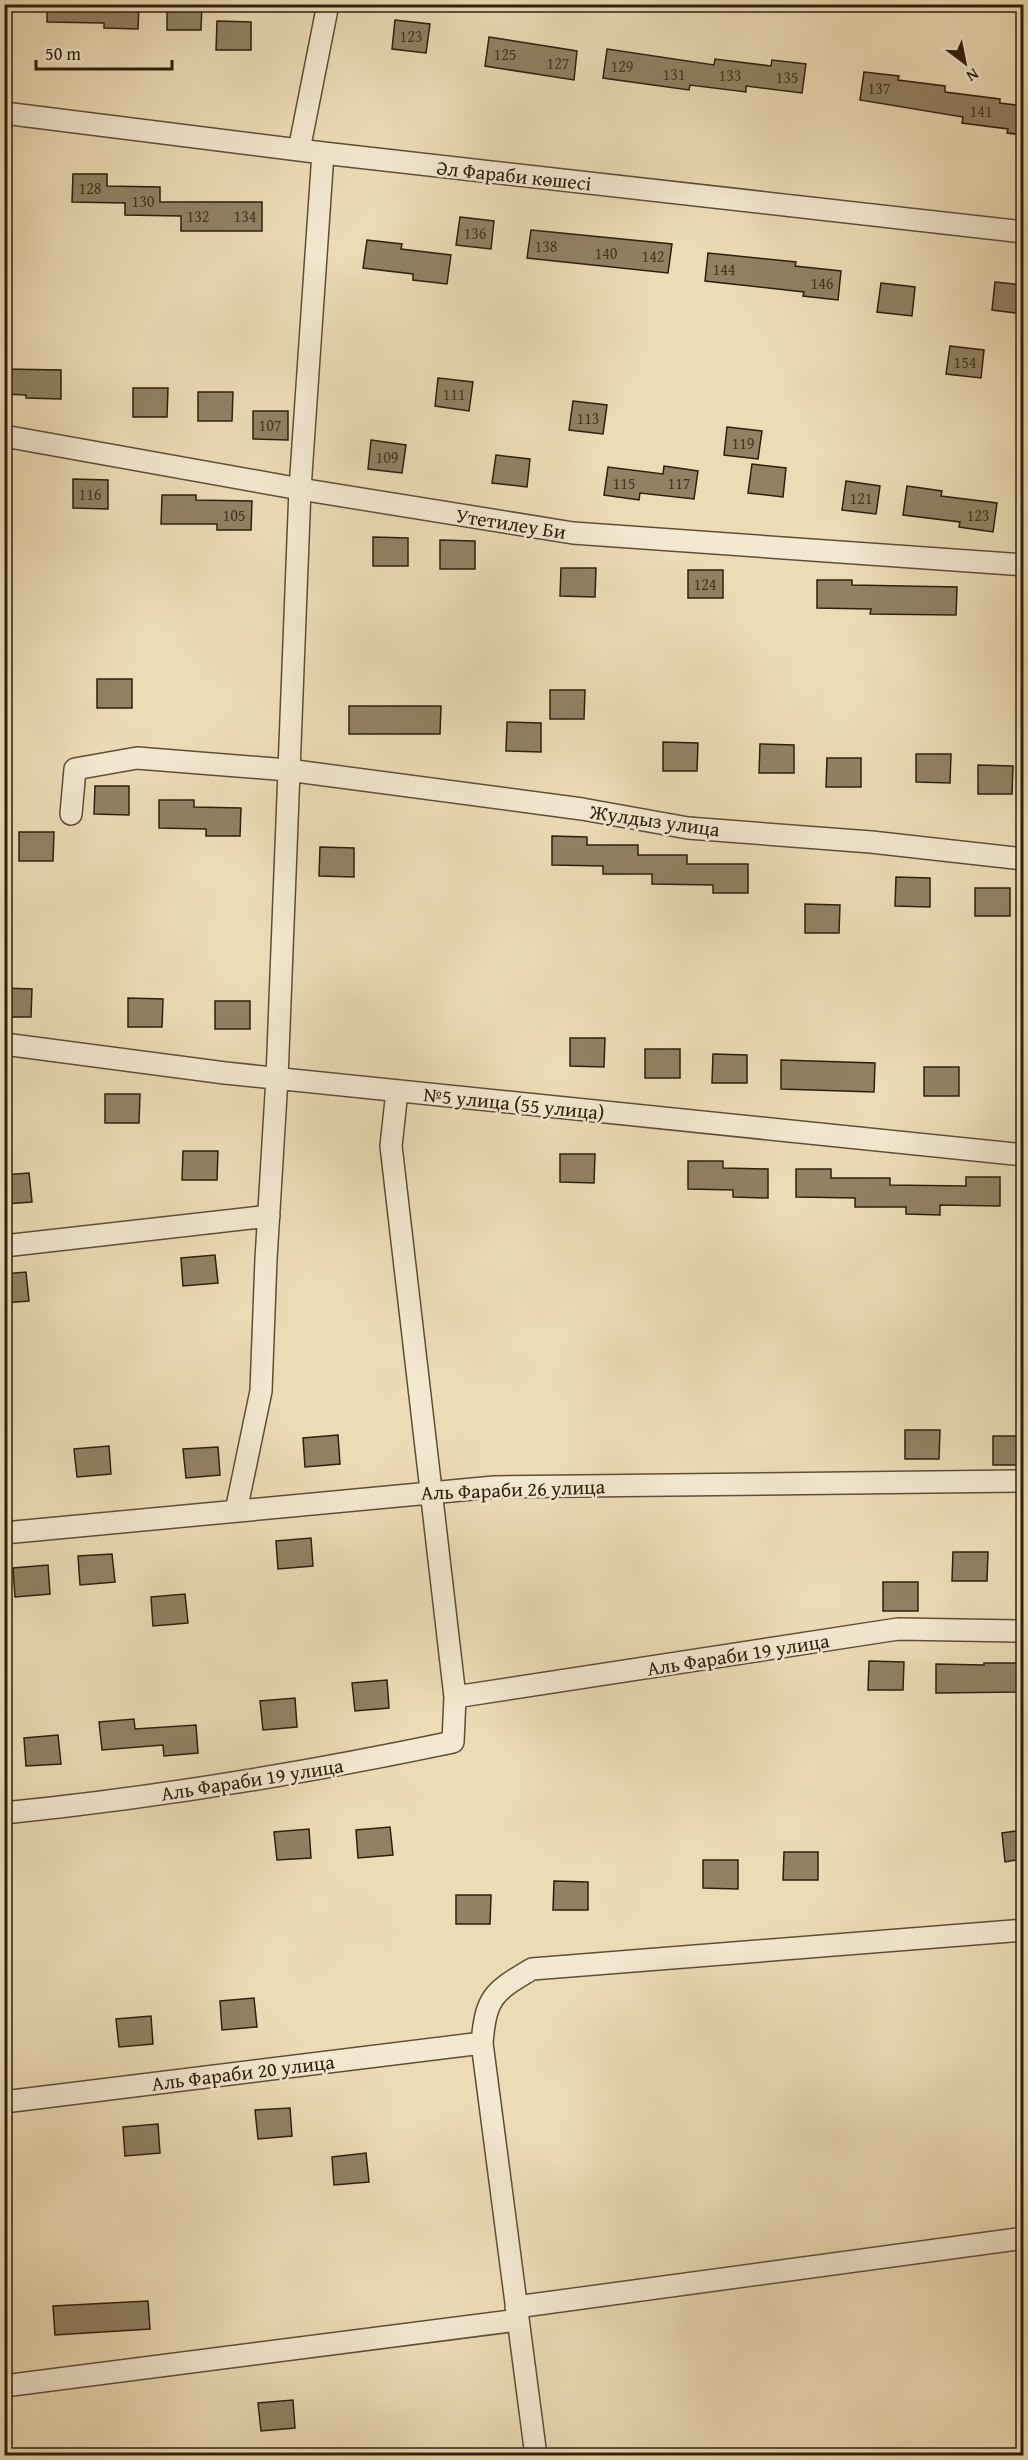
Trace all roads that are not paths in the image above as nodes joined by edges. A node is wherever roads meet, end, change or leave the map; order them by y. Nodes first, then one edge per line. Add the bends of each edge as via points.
1 (328, 4) edge
2 (4, 113) edge
3 (299, 150) junction
4 (323, 153) junction
5 (1023, 232) edge
6 (4, 436) edge
7 (300, 489) junction
8 (1023, 565) edge
9 (288, 770) junction
10 (71, 814) dead end
11 (1023, 859) edge
12 (4, 1044) edge
13 (277, 1078) junction
14 (397, 1091) junction
15 (1023, 1155) edge
16 (268, 1216) junction
17 (4, 1246) edge
18 (1023, 1481) edge
19 (431, 1491) junction
20 (236, 1511) junction
21 (4, 1533) edge
22 (1023, 1631) edge
23 (455, 1697) junction
24 (4, 1812) edge
25 (1023, 1930) edge
26 (482, 2043) junction
27 (4, 2102) edge
28 (1023, 2238) edge
29 (517, 2314) junction
30 (4, 2386) edge
31 (536, 2456) edge

1 - 3 street
2 - 3 street, Әл Фараби көшесі
3 - 4 street, Әл Фараби көшесі
4 - 5 street, Әл Фараби көшесі
4 - 7 street
6 - 7 street, Утетилеу Би
7 - 8 street, Утетилеу Би via 573,533
7 - 9 street
9 - 10 street, Жулдыз улица via 137,758 75,769
9 - 11 street, Жулдыз улица via 582,809 688,828
9 - 13 street
12 - 13 street, №5 улица (55 улица)
13 - 14 street, №5 улица (55 улица)
13 - 16 street
14 - 15 street, №5 улица (55 улица)
14 - 19 street, Аль Фараби 19 улица via 391,1146
16 - 17 street
16 - 20 street via 261,1391
18 - 19 street, Аль Фараби 26 улица
19 - 20 street, Аль Фараби 26 улица
19 - 23 street, Аль Фараби 19 улица
20 - 21 street, Аль Фараби 26 улица
22 - 23 street, Аль Фараби 19 улица via 898,1629
23 - 24 street, Аль Фараби 19 улица via 453,1742 105,1803
25 - 26 street via 532,1969 500,1987 485,2012
26 - 27 street, Аль Фараби 20 улица
26 - 29 street
28 - 29 street
29 - 30 street
29 - 31 street

